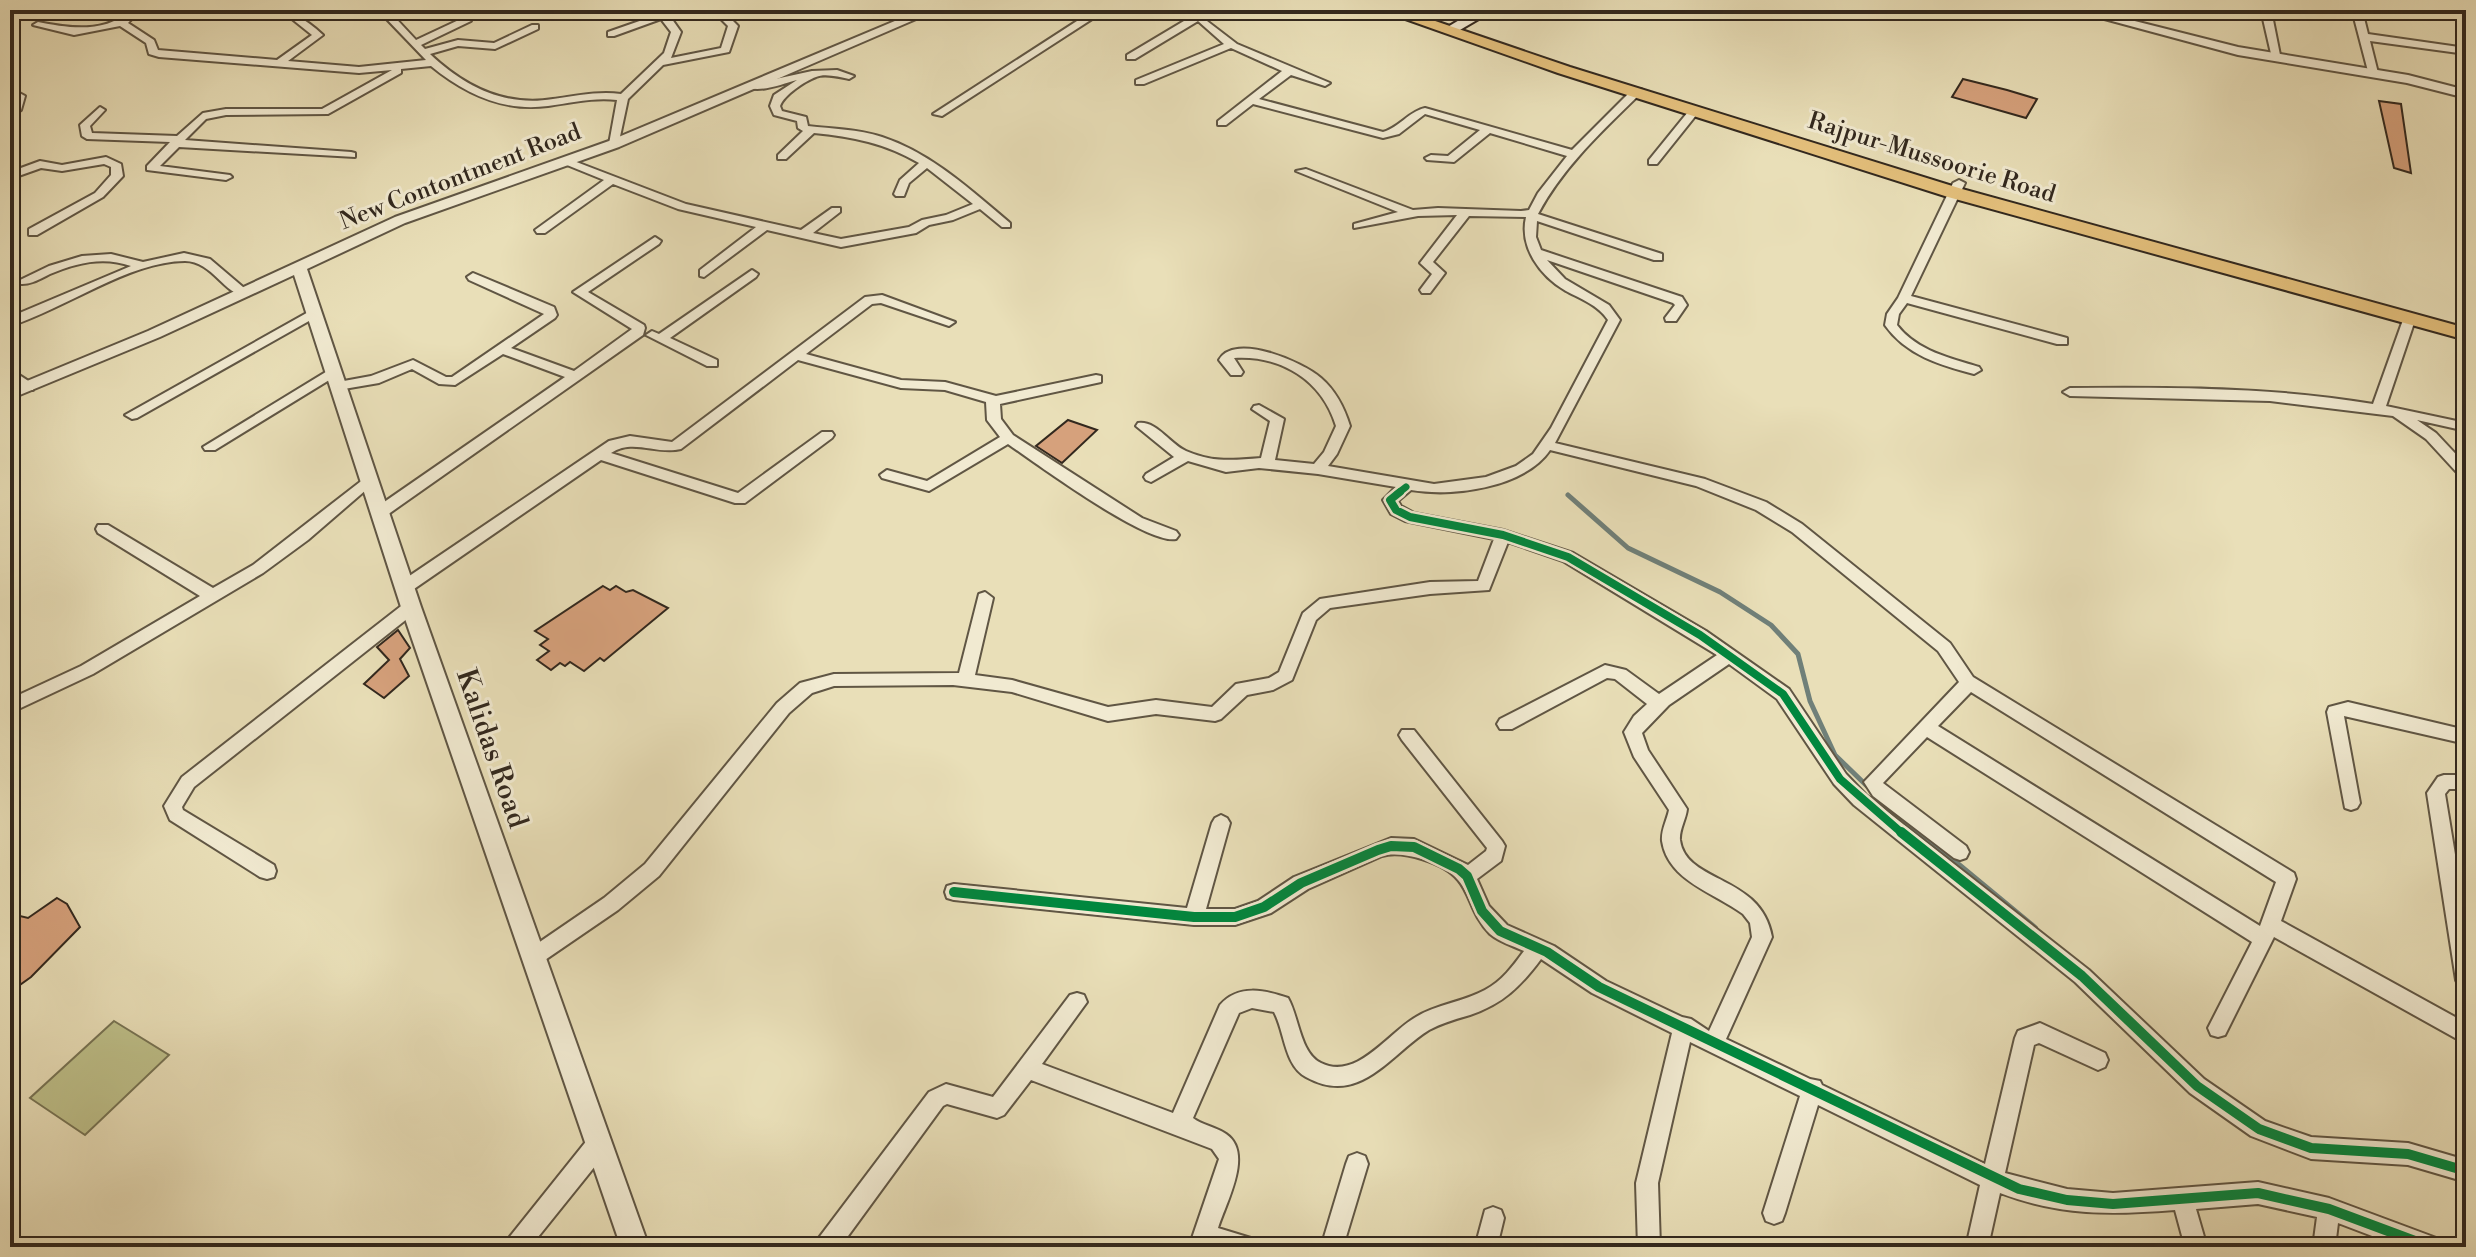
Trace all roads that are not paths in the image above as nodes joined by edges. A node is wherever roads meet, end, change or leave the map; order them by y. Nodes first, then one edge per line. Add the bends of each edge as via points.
1 (135, 10) edge
2 (270, 10) edge
3 (383, 10) edge
4 (470, 10) edge
5 (630, 10) edge
6 (729, 10) edge
7 (931, 10) edge
8 (1101, 10) edge
9 (1388, 10) edge
10 (1409, 10) edge
11 (1470, 10) edge
12 (1487, 10) edge
13 (2266, 10) edge
14 (2357, 10) edge
15 (2083, 11) edge
16 (1197, 13) edge
17 (663, 16) junction
18 (122, 23) junction
19 (38, 25) dead end
20 (535, 27) dead end
21 (1447, 27) junction
22 (611, 34) dead end
23 (2365, 37) junction
24 (1232, 44) junction
25 (419, 49) junction
26 (2466, 51) edge
27 (1131, 57) dead end
28 (2277, 58) junction
29 (281, 62) junction
30 (430, 63) junction
31 (660, 63) junction
32 (402, 68) junction
33 (1289, 71) junction
34 (2373, 73) junction
35 (811, 76) junction
36 (849, 76) dead end
37 (1140, 82) dead end
38 (1325, 83) dead end
39 (749, 86) junction
40 (10, 91) edge
41 (1637, 91) junction
42 (2466, 94) edge
43 (623, 98) junction
44 (1251, 100) junction
45 (1696, 109) junction
46 (100, 110) dead end
47 (10, 114) edge
48 (938, 114) dead end
49 (1222, 123) dead end
50 (805, 126) junction
51 (1488, 129) junction
52 (99, 138) junction
53 (177, 141) junction
54 (614, 144) junction
55 (1573, 154) junction
56 (351, 155) dead end
57 (782, 157) dead end
58 (1431, 158) dead end
59 (90, 161) junction
60 (566, 161) junction
61 (1653, 162) dead end
62 (926, 163) junction
63 (1302, 171) dead end
64 (10, 176) edge
65 (226, 177) dead end
66 (611, 180) junction
67 (1957, 188) junction
68 (900, 194) dead end
69 (980, 205) junction
70 (836, 210) dead end
71 (1413, 213) junction
72 (1465, 213) junction
73 (1533, 214) junction
74 (1006, 225) dead end
75 (765, 226) junction
76 (1358, 226) dead end
77 (541, 230) dead end
78 (33, 232) dead end
79 (803, 235) junction
80 (655, 241) dead end
81 (1537, 253) junction
82 (1658, 257) dead end
83 (142, 266) junction
84 (299, 267) junction
85 (704, 273) dead end
86 (752, 274) dead end
87 (473, 277) dead end
88 (24, 281) dead end
89 (1426, 290) dead end
90 (244, 293) junction
91 (1904, 298) junction
92 (312, 314) junction
93 (1671, 318) dead end
94 (2409, 320) junction
95 (10, 322) edge
96 (949, 322) dead end
97 (2466, 325) edge
98 (640, 330) junction
99 (2466, 334) edge
100 (660, 339) junction
101 (2062, 341) dead end
102 (504, 350) junction
103 (796, 355) junction
104 (712, 363) dead end
105 (1974, 370) dead end
106 (1236, 372) dead end
107 (10, 373) edge
108 (575, 376) junction
109 (336, 379) junction
110 (1096, 379) dead end
111 (28, 387) junction
112 (2070, 392) dead end
113 (10, 394) edge
114 (993, 401) junction
115 (2385, 408) junction
116 (1259, 409) dead end
117 (132, 415) dead end
118 (1143, 426) dead end
119 (2466, 427) edge
120 (827, 435) dead end
121 (1008, 438) junction
122 (1546, 445) junction
123 (210, 447) dead end
124 (598, 454) junction
125 (1186, 456) junction
126 (1267, 464) junction
127 (1318, 469) junction
128 (2466, 474) edge
129 (887, 475) dead end
130 (1151, 477) dead end
131 (369, 480) junction
132 (1406, 487) junction
133 (382, 511) junction
134 (103, 529) dead end
135 (1171, 535) dead end
136 (1503, 535) junction
137 (213, 596) junction
138 (408, 597) junction
139 (985, 598) dead end
140 (1730, 655) junction
141 (966, 680) junction
142 (1967, 681) junction
143 (1660, 704) junction
144 (10, 706) edge
145 (1506, 724) dead end
146 (1925, 727) junction
147 (1408, 735) dead end
148 (2466, 737) edge
149 (2466, 782) edge
150 (2351, 803) dead end
151 (1221, 823) dead end
152 (1960, 852) dead end
153 (267, 871) dead end
154 (1467, 876) junction
155 (954, 892) dead end
156 (1194, 917) junction
157 (2266, 932) junction
158 (1538, 948) junction
159 (535, 956) junction
160 (2466, 980) edge
161 (1077, 1002) dead end
162 (1684, 1026) junction
163 (2218, 1028) dead end
164 (2466, 1034) edge
165 (1715, 1041) junction
166 (2098, 1060) dead end
167 (1028, 1069) junction
168 (1813, 1088) junction
169 (1187, 1129) junction
170 (600, 1142) junction
171 (1357, 1164) dead end
172 (2466, 1171) edge
173 (1992, 1179) junction
174 (2183, 1200) junction
175 (2329, 1209) junction
176 (1774, 1213) dead end
177 (1493, 1218) dead end
178 (1202, 1241) edge
179 (516, 1247) edge
180 (635, 1247) edge
181 (826, 1247) edge
182 (1246, 1247) edge
183 (1332, 1247) edge
184 (1486, 1247) edge
185 (1649, 1247) edge
186 (1977, 1247) edge
187 (2196, 1247) edge
188 (2324, 1247) edge
189 (2431, 1247) edge

1 - 18 street
2 - 29 street via 289,14 318,35
3 - 25 street
4 - 25 street via 469,18
5 - 17 street
6 - 31 street via 725,18 733,26 725,50
7 - 39 street, New Contontment Road
8 - 48 street
9 - 21 main road, Rajpur-Mussoorie Road
10 - 21 main road, Rajpur-Mussoorie Road
11 - 21 main road
12 - 21 main road
13 - 28 street
14 - 23 street
15 - 28 street
16 - 24 street
16 - 27 street
17 - 22 street
17 - 31 street via 676,32
18 - 19 street via 74,32
18 - 29 street via 151,42 156,54
20 - 25 street via 495,46 458,43
21 - 41 main road, Rajpur-Mussoorie Road
21 - 67 main road, Rajpur-Mussoorie Road
23 - 26 street
23 - 34 street
24 - 33 street
24 - 37 street
25 - 30 street
28 - 34 street
29 - 32 street via 359,70
30 - 32 street
30 - 43 street via 486,98 507,104
31 - 43 street
32 - 53 street via 324,112 214,113 199,119
33 - 38 street
33 - 44 street
34 - 42 street
35 - 36 street
35 - 39 street
35 - 50 street via 775,102 778,113
39 - 54 street, New Contontment Road
40 - 47 street via 20,96
41 - 45 main road, Rajpur-Mussoorie Road
41 - 55 street
43 - 54 street
44 - 49 street
44 - 51 street via 1383,135 1394,133 1421,110
45 - 61 street
45 - 67 main road, Rajpur-Mussoorie Road
46 - 52 street via 84,129 87,136
50 - 57 street
50 - 62 street via 876,139
51 - 55 street
51 - 58 street via 1450,160
52 - 53 street
52 - 59 street
53 - 56 street
53 - 65 street via 151,168
54 - 60 street, New Contontment Road
55 - 73 street
59 - 64 street via 65,168 40,164
59 - 78 street via 113,161 118,171 114,181
60 - 66 street
60 - 84 street, New Contontment Road via 412,216
62 - 68 street via 908,177
62 - 69 street
63 - 71 street
66 - 75 street via 682,207
66 - 77 street
67 - 91 street
67 - 94 main road, Rajpur-Mussoorie Road
67 - 97 main road, Rajpur-Mussoorie Road
69 - 74 street
69 - 79 street via 912,230 851,243
70 - 79 street
71 - 72 street
71 - 76 street
72 - 73 street
72 - 89 street via 1426,263 1439,274
73 - 81 street via 1529,231
73 - 82 street
75 - 79 street
75 - 85 street
80 - 98 street via 579,292
81 - 93 street via 1674,298 1681,305
81 - 122 street via 1558,279 1614,320
83 - 88 street via 117,256 89,256
83 - 90 street via 202,259
83 - 95 street
84 - 90 street, New Contontment Road
84 - 92 street, Kalidas Road
86 - 100 street
87 - 102 street via 552,312
90 - 111 street, New Contontment Road
91 - 101 street
91 - 105 street via 1891,325 1901,339
92 - 109 street, Kalidas Road
92 - 117 street
94 - 99 main road, Rajpur-Mussoorie Road
94 - 115 street
96 - 103 street via 873,299
98 - 100 street
98 - 108 street
100 - 104 street
102 - 108 street
102 - 109 street via 455,381 444,381 413,364 374,380
103 - 114 street via 895,383 945,386
103 - 124 street via 676,446 626,440
106 - 127 street via 1226,360 1229,354 1265,355 1306,371 1336,407 1343,426
107 - 111 street
108 - 133 street
109 - 123 street
109 - 131 street, Kalidas Road
110 - 114 street
111 - 113 street, New Contontment Road
112 - 115 street via 2220,392
114 - 121 street via 994,420
115 - 119 street
115 - 128 street via 2431,436
116 - 126 street via 1277,419
118 - 125 street
120 - 124 street via 740,499
121 - 129 street via 929,486
121 - 135 street via 1137,522
122 - 132 street via 1538,457 1507,476 1456,488
122 - 142 street via 1700,482 1778,515 1944,647
124 - 138 street
125 - 126 street via 1226,467
125 - 130 street
126 - 127 street
127 - 132 street
131 - 133 street, Kalidas Road
131 - 137 street via 283,553
132 - 136 street via 1390,500 1403,514
133 - 138 street, Kalidas Road
134 - 137 street
136 - 140 street via 1593,570
136 - 141 street via 1484,586 1368,595 1318,607 1286,676 1242,689 1215,714 1156,707 1108,714 1012,686
137 - 144 street via 87,670
138 - 153 street via 178,794 176,815
138 - 159 street, Kalidas Road
139 - 141 street
140 - 143 street
140 - 172 street via 1783,694 1860,800 2082,976 2165,1058 2222,1105 2293,1144 2408,1154
141 - 159 street via 834,680 806,688 774,718 652,870
142 - 146 street
142 - 157 street via 2283,875 2287,884
143 - 145 street via 1620,674 1605,671
143 - 165 street via 1633,732 1640,752 1678,809 1671,840 1675,852 1695,875 1755,913 1763,927
146 - 152 street via 1873,782
146 - 157 street
147 - 154 street via 1496,846 1495,855
148 - 150 street via 2348,709 2335,712
149 - 160 street via 2444,782 2436,793
151 - 156 street
154 - 156 street via 1414,847 1391,846 1301,883 1249,913
154 - 158 street via 1489,921 1509,937
155 - 156 street
157 - 163 street
157 - 164 street
158 - 162 street via 1599,987
158 - 169 street via 1502,990 1423,1023 1380,1062 1346,1074 1320,1073 1301,1060 1281,1005 1235,1002 1182,1118
159 - 170 street, Kalidas Road
161 - 167 street
162 - 165 street
162 - 185 street via 1647,1183
165 - 168 street
166 - 173 street via 2040,1033 2028,1034
167 - 169 street
167 - 181 street via 997,1108 950,1094 936,1099
168 - 173 street
168 - 176 street
169 - 178 street via 1229,1149
170 - 179 street
170 - 180 street, Kalidas Road
171 - 183 street
173 - 174 street via 2067,1200
173 - 186 street
174 - 175 street via 2258,1193
174 - 187 street
175 - 188 street
175 - 189 street
177 - 184 street
178 - 182 street

